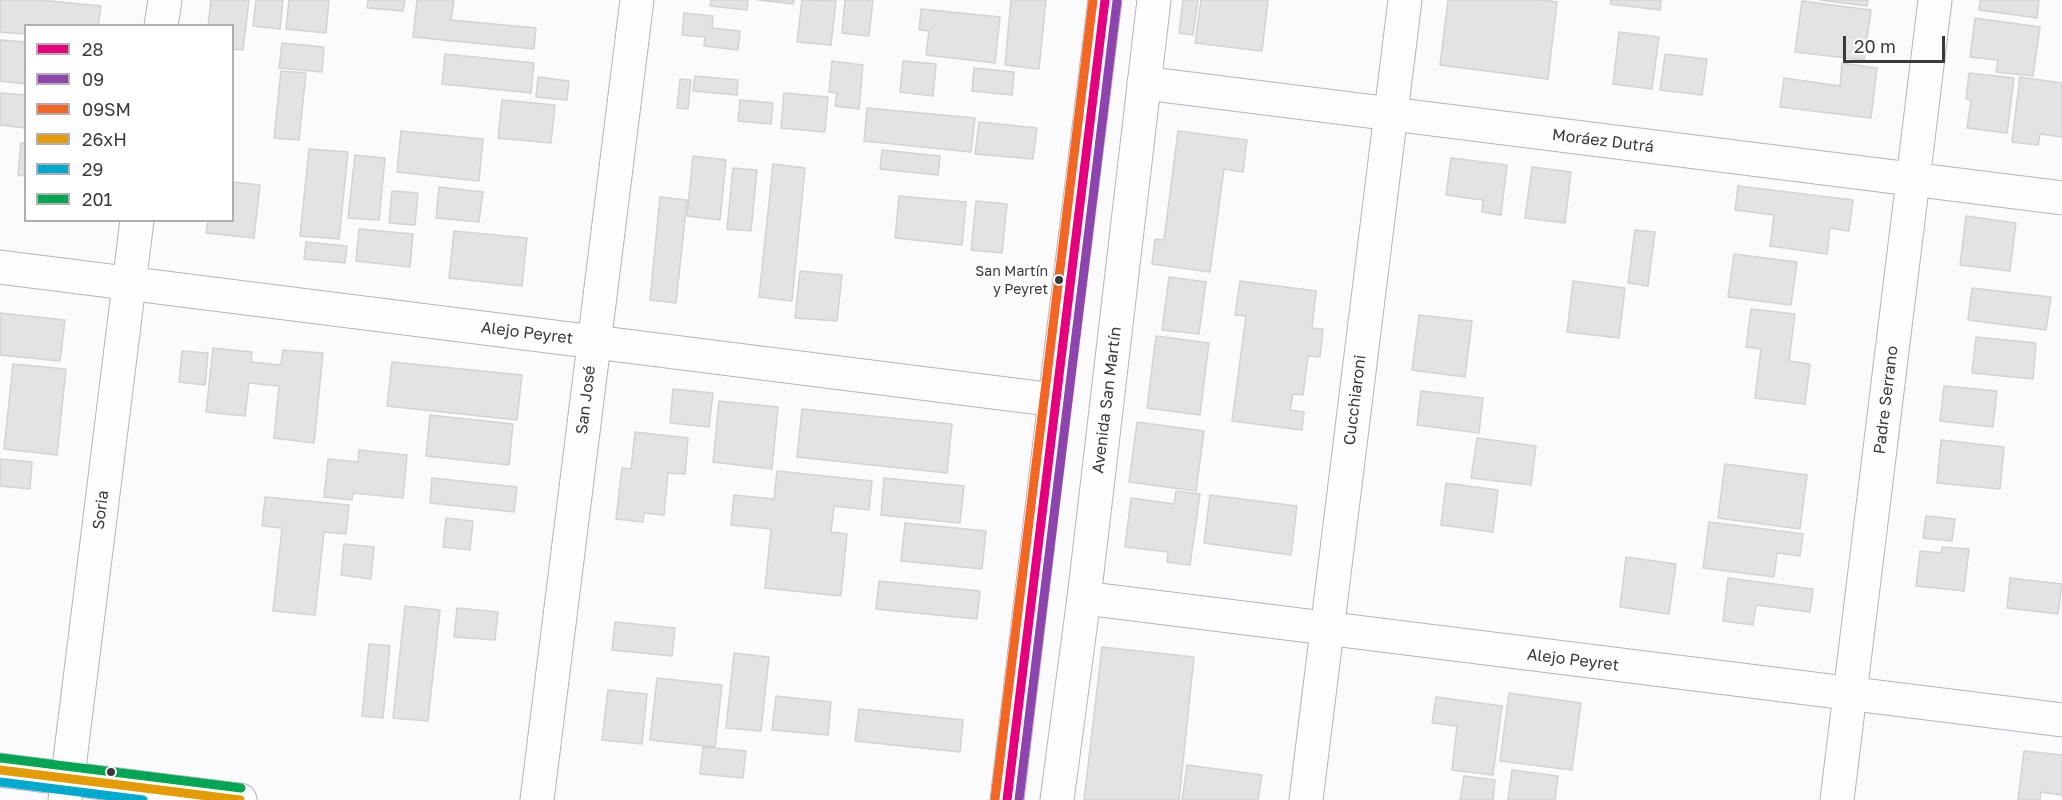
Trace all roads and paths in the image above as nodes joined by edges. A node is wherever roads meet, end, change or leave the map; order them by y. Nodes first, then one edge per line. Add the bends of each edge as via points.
1 (165, 0) edge
2 (637, 0) edge
3 (1105, 0) edge
4 (1154, 0) edge
5 (1405, 0) edge
6 (1935, 0) edge
7 (162, 24) edge
8 (1144, 83) junction
9 (1391, 114) junction
10 (1913, 180) junction
11 (2062, 198) edge
12 (137, 222) edge
13 (0, 267) edge
14 (129, 283) junction
15 (593, 342) junction
16 (1055, 400) junction
17 (1084, 598) junction
18 (1327, 630) junction
19 (1850, 695) junction
20 (2062, 720) edge
21 (0, 770) edge
22 (67, 789) edge
23 (240, 800) edge
24 (537, 800) edge
25 (1007, 800) edge
26 (1057, 800) edge
27 (1306, 800) edge
28 (1837, 800) edge

1 - 7 street
2 - 15 street, San José
3 - 16 street
4 - 8 street, Avenida San Martín
5 - 9 street, Cucchiaroni
6 - 10 street, Padre Serrano
8 - 9 street, Moráez Dutrá
8 - 17 street, Avenida San Martín
9 - 10 street, Moráez Dutrá
9 - 18 street, Cucchiaroni
10 - 11 street, Moráez Dutrá
10 - 19 street, Padre Serrano
12 - 14 street, Soria
13 - 14 street, Alejo Peyret
14 - 15 street, Alejo Peyret
14 - 22 street, Soria
15 - 16 street, Alejo Peyret
15 - 24 street, San José
16 - 25 street
17 - 18 street, Alejo Peyret
17 - 26 street, Avenida San Martín
18 - 19 street, Alejo Peyret
18 - 27 street, Cucchiaroni
19 - 20 street, Alejo Peyret
19 - 28 street, Padre Serrano
21 - 22 street
22 - 23 street

